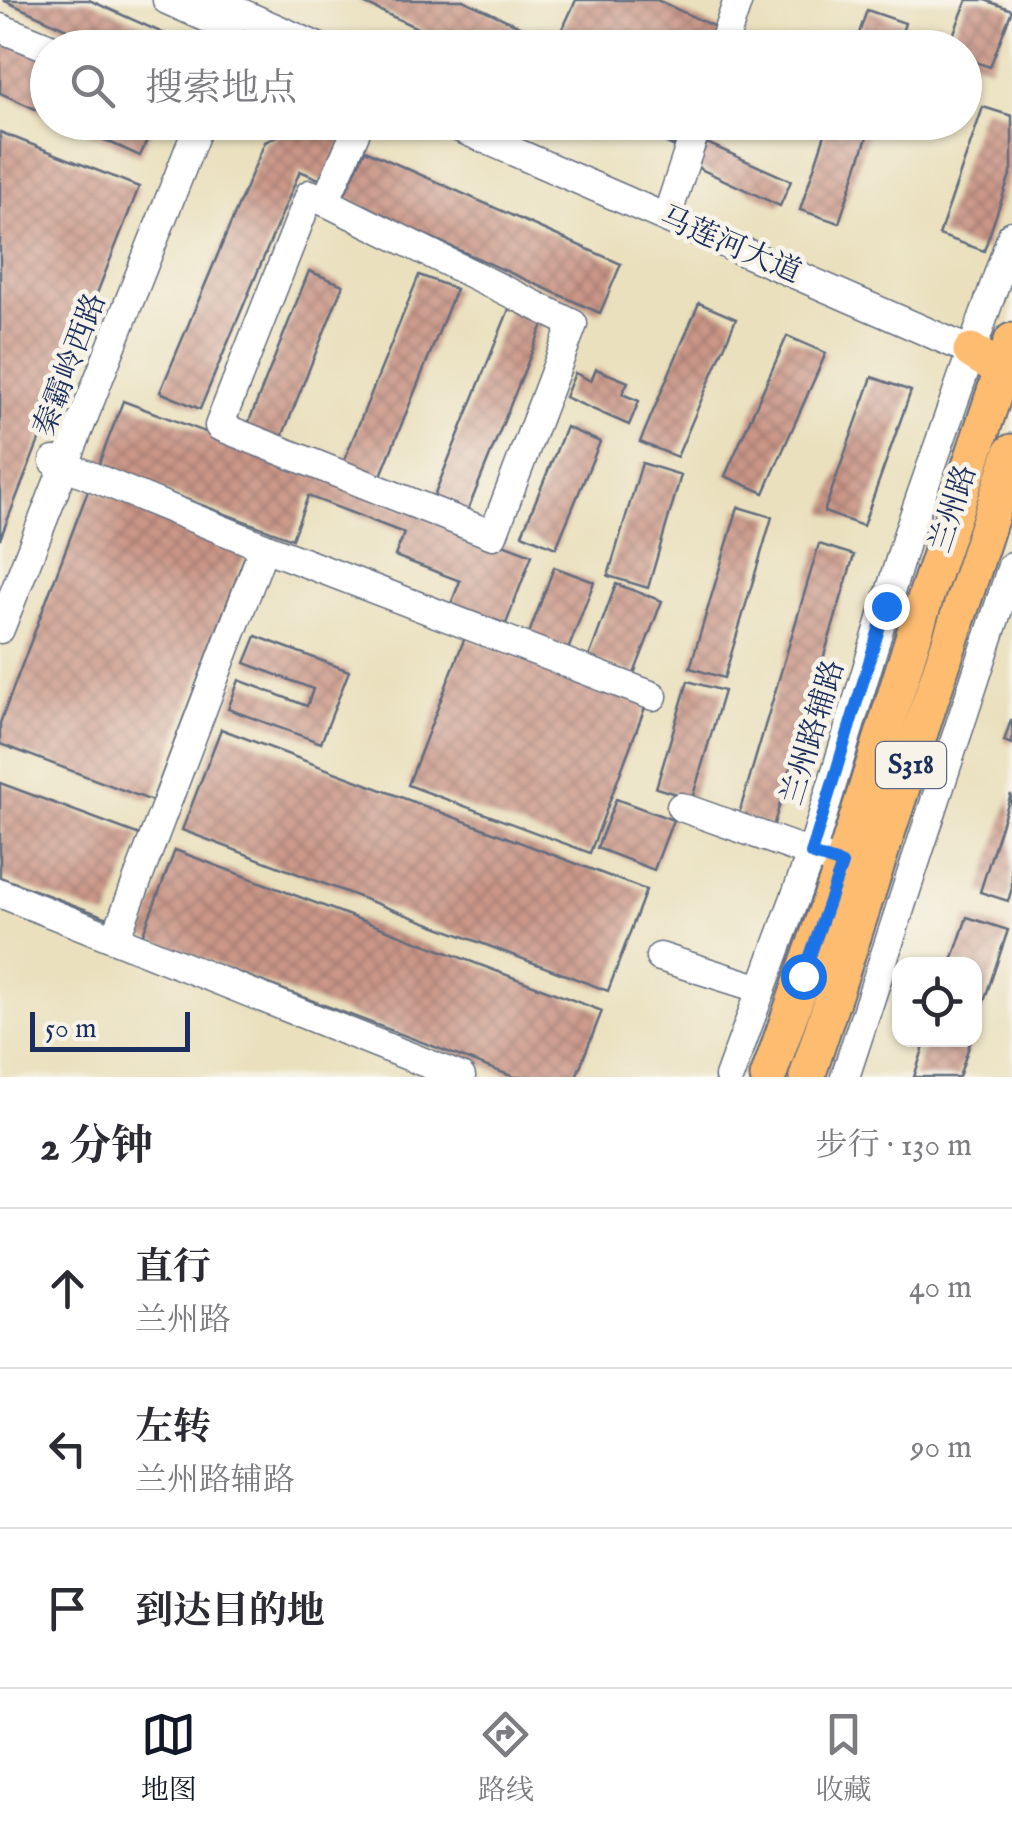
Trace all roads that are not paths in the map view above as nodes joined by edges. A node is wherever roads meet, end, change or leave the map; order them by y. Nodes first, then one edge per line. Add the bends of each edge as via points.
1 (168, 0) edge
2 (738, 0) edge
3 (229, 19) edge
4 (0, 28) edge
5 (264, 30) edge
6 (728, 30) edge
7 (30, 40) edge
8 (177, 140) edge
9 (193, 140) edge
10 (352, 140) edge
11 (490, 140) edge
12 (532, 140) edge
13 (692, 140) edge
14 (672, 201) junction
15 (325, 202) junction
16 (1012, 235) edge
17 (1000, 351) edge
18 (1012, 452) edge
19 (60, 463) junction
20 (264, 547) junction
21 (1012, 566) edge
22 (0, 592) edge
23 (0, 629) edge
24 (653, 696) dead end
25 (680, 808) dead end
26 (827, 859) junction
27 (0, 893) edge
28 (115, 938) junction
29 (660, 957) dead end
30 (761, 990) junction
31 (461, 1077) edge
32 (729, 1077) edge
33 (768, 1077) edge
34 (807, 1077) edge
35 (845, 1077) edge

1 - 3 street
2 - 6 street
3 - 5 street
4 - 7 street
8 - 19 street, 秦霸岭西路
9 - 19 street, 秦霸岭西路
10 - 15 street
11 - 17 street, 马莲河大道
12 - 14 street, 马莲河大道
13 - 14 street
14 - 17 street, 马莲河大道
15 - 15 street via 310,194 219,426 493,534 574,324
16 - 17 street
17 - 26 main road, 兰州路 / S318 via 927,593
18 - 34 main road, 兰州路 / S318
19 - 20 street
19 - 22 street, 秦霸岭西路
19 - 23 street, 秦霸岭西路
20 - 24 street
20 - 28 street
21 - 35 street
25 - 26 street
26 - 30 street, 兰州路辅路
26 - 33 main road, 兰州路 / S318
27 - 28 street
28 - 31 street
29 - 30 street
30 - 32 street, 兰州路辅路

